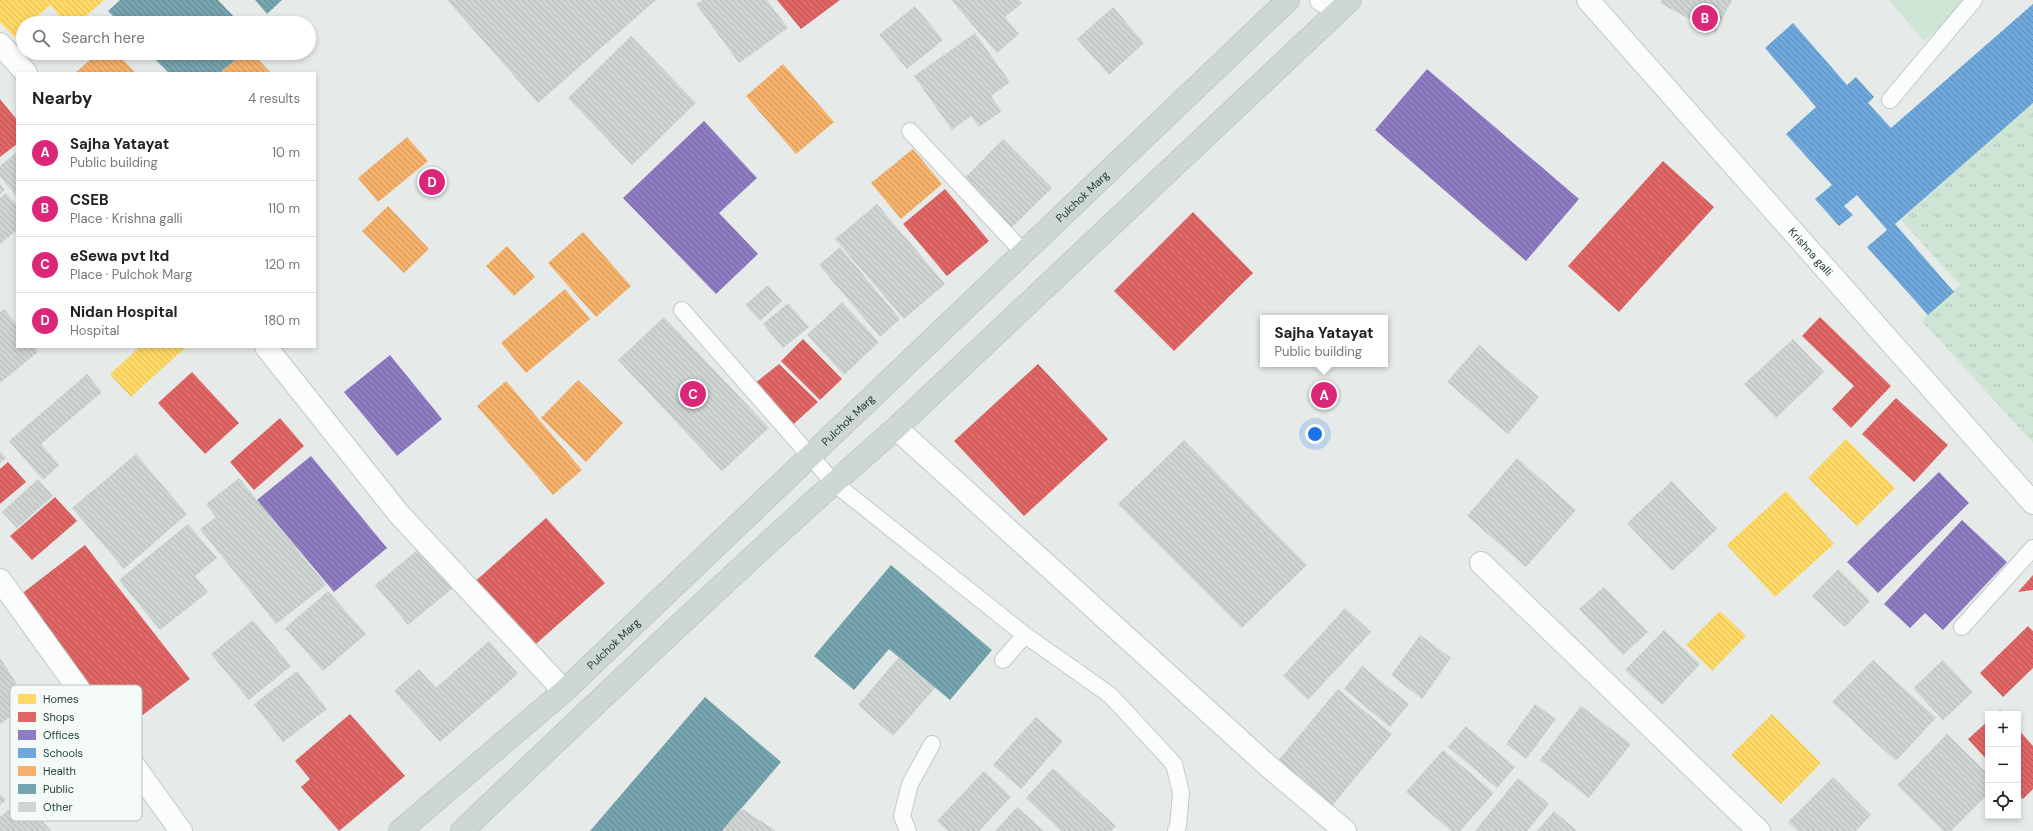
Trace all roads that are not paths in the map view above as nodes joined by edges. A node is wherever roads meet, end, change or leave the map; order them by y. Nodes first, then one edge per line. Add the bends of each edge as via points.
1 (1288, 0) edge
2 (1588, 0) edge
3 (1974, 0) edge
4 (1337, 3) edge
5 (0, 44) edge
6 (25, 72) edge
7 (1890, 100) dead end
8 (910, 131) dead end
9 (1024, 253) junction
10 (682, 310) dead end
11 (267, 348) edge
12 (896, 428) junction
13 (810, 456) junction
14 (834, 483) junction
15 (2033, 503) edge
16 (2033, 548) edge
17 (1481, 563) dead end
18 (0, 580) edge
19 (1962, 626) dead end
20 (1025, 635) junction
21 (1002, 660) dead end
22 (76, 685) edge
23 (564, 691) junction
24 (932, 744) dead end
25 (142, 777) edge
26 (181, 831) edge
27 (400, 831) edge
28 (462, 831) edge
29 (908, 831) edge
30 (1176, 831) edge
31 (1345, 831) edge
32 (1759, 831) edge

1 - 9 main road, Pulchok Marg
2 - 15 street, Krishna galli
3 - 7 lane
4 - 12 main road
5 - 6 street
8 - 9 lane
9 - 13 main road, Pulchok Marg
10 - 13 lane
11 - 23 street via 399,514
12 - 14 main road
12 - 31 street via 1267,765
13 - 14 lane
13 - 23 main road, Pulchok Marg
14 - 20 lane
14 - 28 main road
16 - 19 lane
17 - 32 street
18 - 22 street
20 - 21 lane
20 - 30 lane via 1110,696 1174,764 1181,793
23 - 27 main road, Pulchok Marg
24 - 29 lane via 910,784 902,816
25 - 26 street

